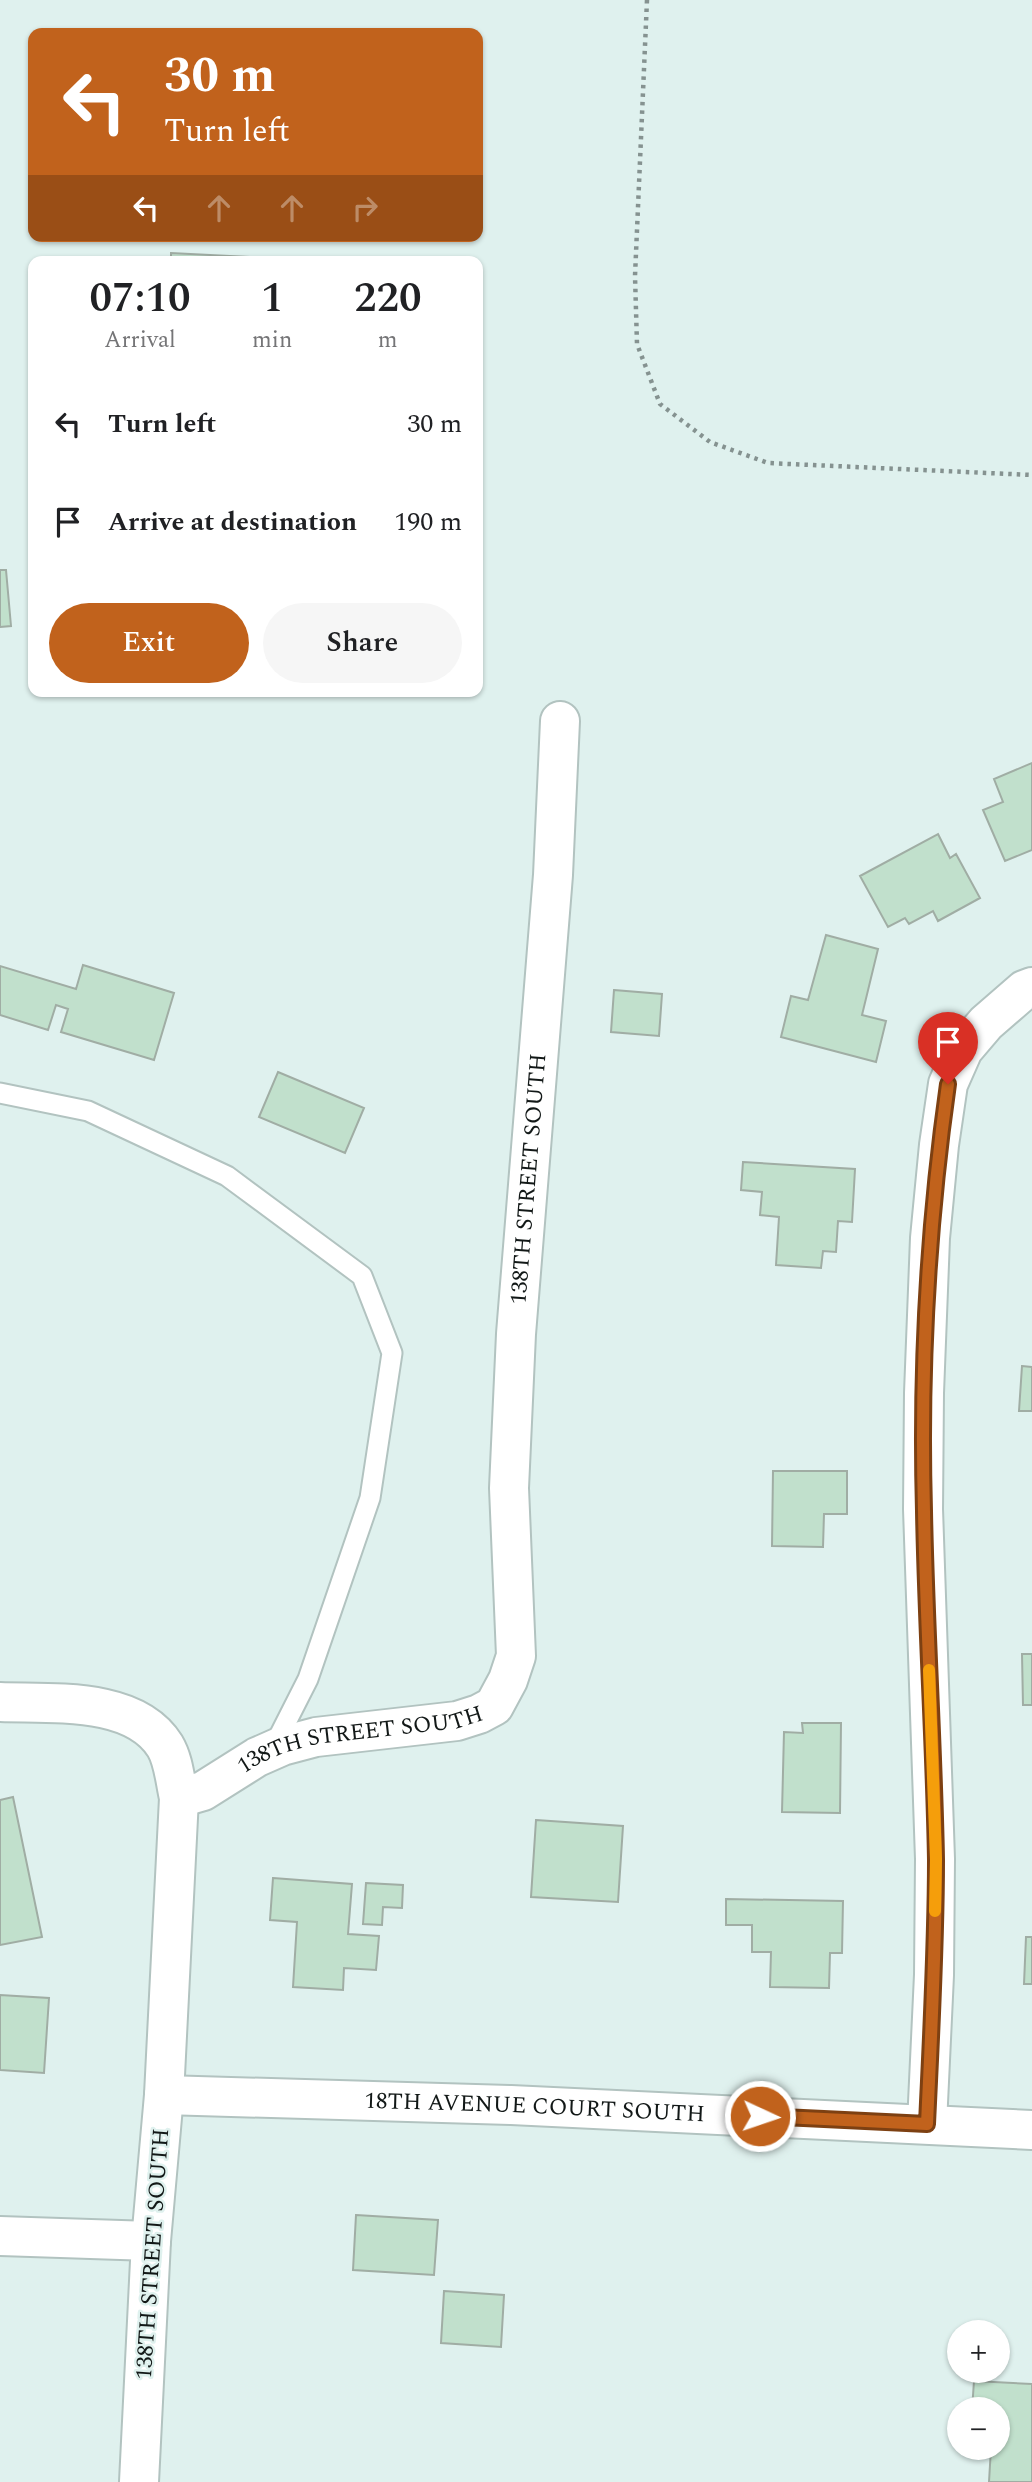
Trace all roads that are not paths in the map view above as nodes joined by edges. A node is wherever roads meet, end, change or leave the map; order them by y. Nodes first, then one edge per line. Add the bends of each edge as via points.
1 (560, 721) dead end
2 (1028, 989) edge
3 (0, 1093) edge
4 (0, 1702) edge
5 (271, 1751) junction
6 (179, 1798) junction
7 (164, 2095) junction
8 (927, 2124) junction
9 (1032, 2130) edge
10 (0, 2236) edge
11 (151, 2241) junction
12 (139, 2482) edge

1 - 5 street, 138TH STREET SOUTH via 553,875 515,1348 509,1488 516,1656 494,1706 479,1714 457,1721 316,1737
2 - 8 street via 986,1023 963,1050 948,1084 930,1238 923,1509 936,1859
3 - 5 lane via 88,1111 227,1176 362,1276 392,1353 370,1498 308,1679
4 - 6 street via 78,1705 132,1717 165,1747
5 - 6 street, 138TH STREET SOUTH via 203,1791
6 - 7 street, 138TH STREET SOUTH
7 - 8 street, 18TH AVENUE COURT SOUTH
7 - 11 street, 138TH STREET SOUTH
8 - 9 street, 18TH AVENUE COURT SOUTH
10 - 11 street
11 - 12 street, 138TH STREET SOUTH

